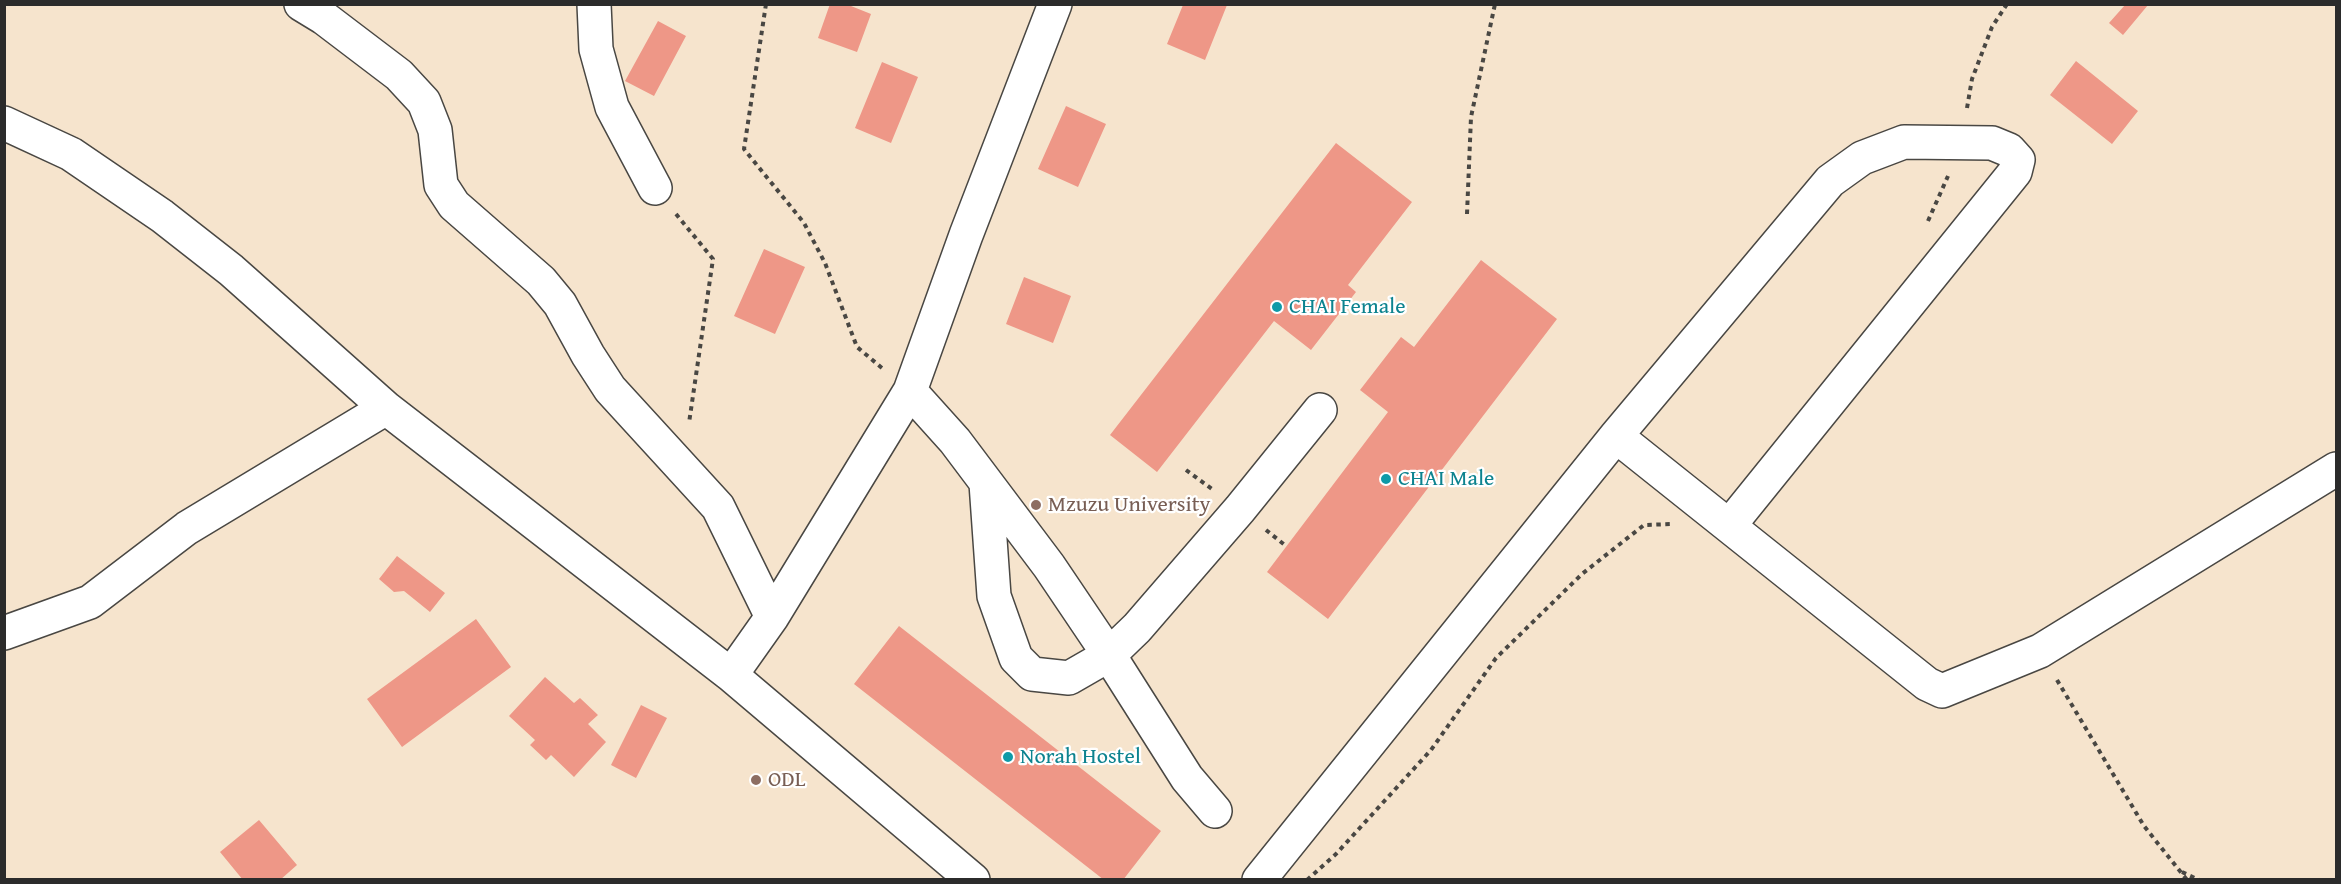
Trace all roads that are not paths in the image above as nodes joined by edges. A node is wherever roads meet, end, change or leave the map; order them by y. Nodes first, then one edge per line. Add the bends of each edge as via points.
1 (301, 4) edge
2 (594, 4) edge
3 (1056, 4) edge
4 (4, 123) edge
5 (655, 188) road end
6 (910, 391) junction
7 (386, 408) junction
8 (1320, 410) dead end
9 (1616, 436) junction
10 (2337, 469) edge
11 (986, 483) junction
12 (1729, 526) junction
13 (772, 617) junction
14 (4, 633) edge
15 (1110, 655) junction
16 (731, 675) junction
17 (1215, 811) dead end
18 (973, 879) edge
19 (1259, 879) edge

1 - 13 street via 399,75 424,102 435,130 441,185 454,205 541,281 560,304 610,389 718,507
2 - 5 street via 596,49 612,107
3 - 6 street
4 - 7 street via 71,154 162,216 231,270
6 - 11 street
6 - 13 street
7 - 14 street via 187,528 90,602
7 - 16 street
8 - 15 street via 1240,509
9 - 12 street
9 - 12 street via 1830,181 1846,169 1862,158 1904,142 1992,143 2009,150 2018,160 2015,172
9 - 19 street
10 - 12 street via 2040,651 1942,691 1927,684
11 - 15 street
11 - 15 street via 994,596 1016,658 1032,674 1069,678
13 - 16 street
15 - 17 street via 1187,778
16 - 18 street

